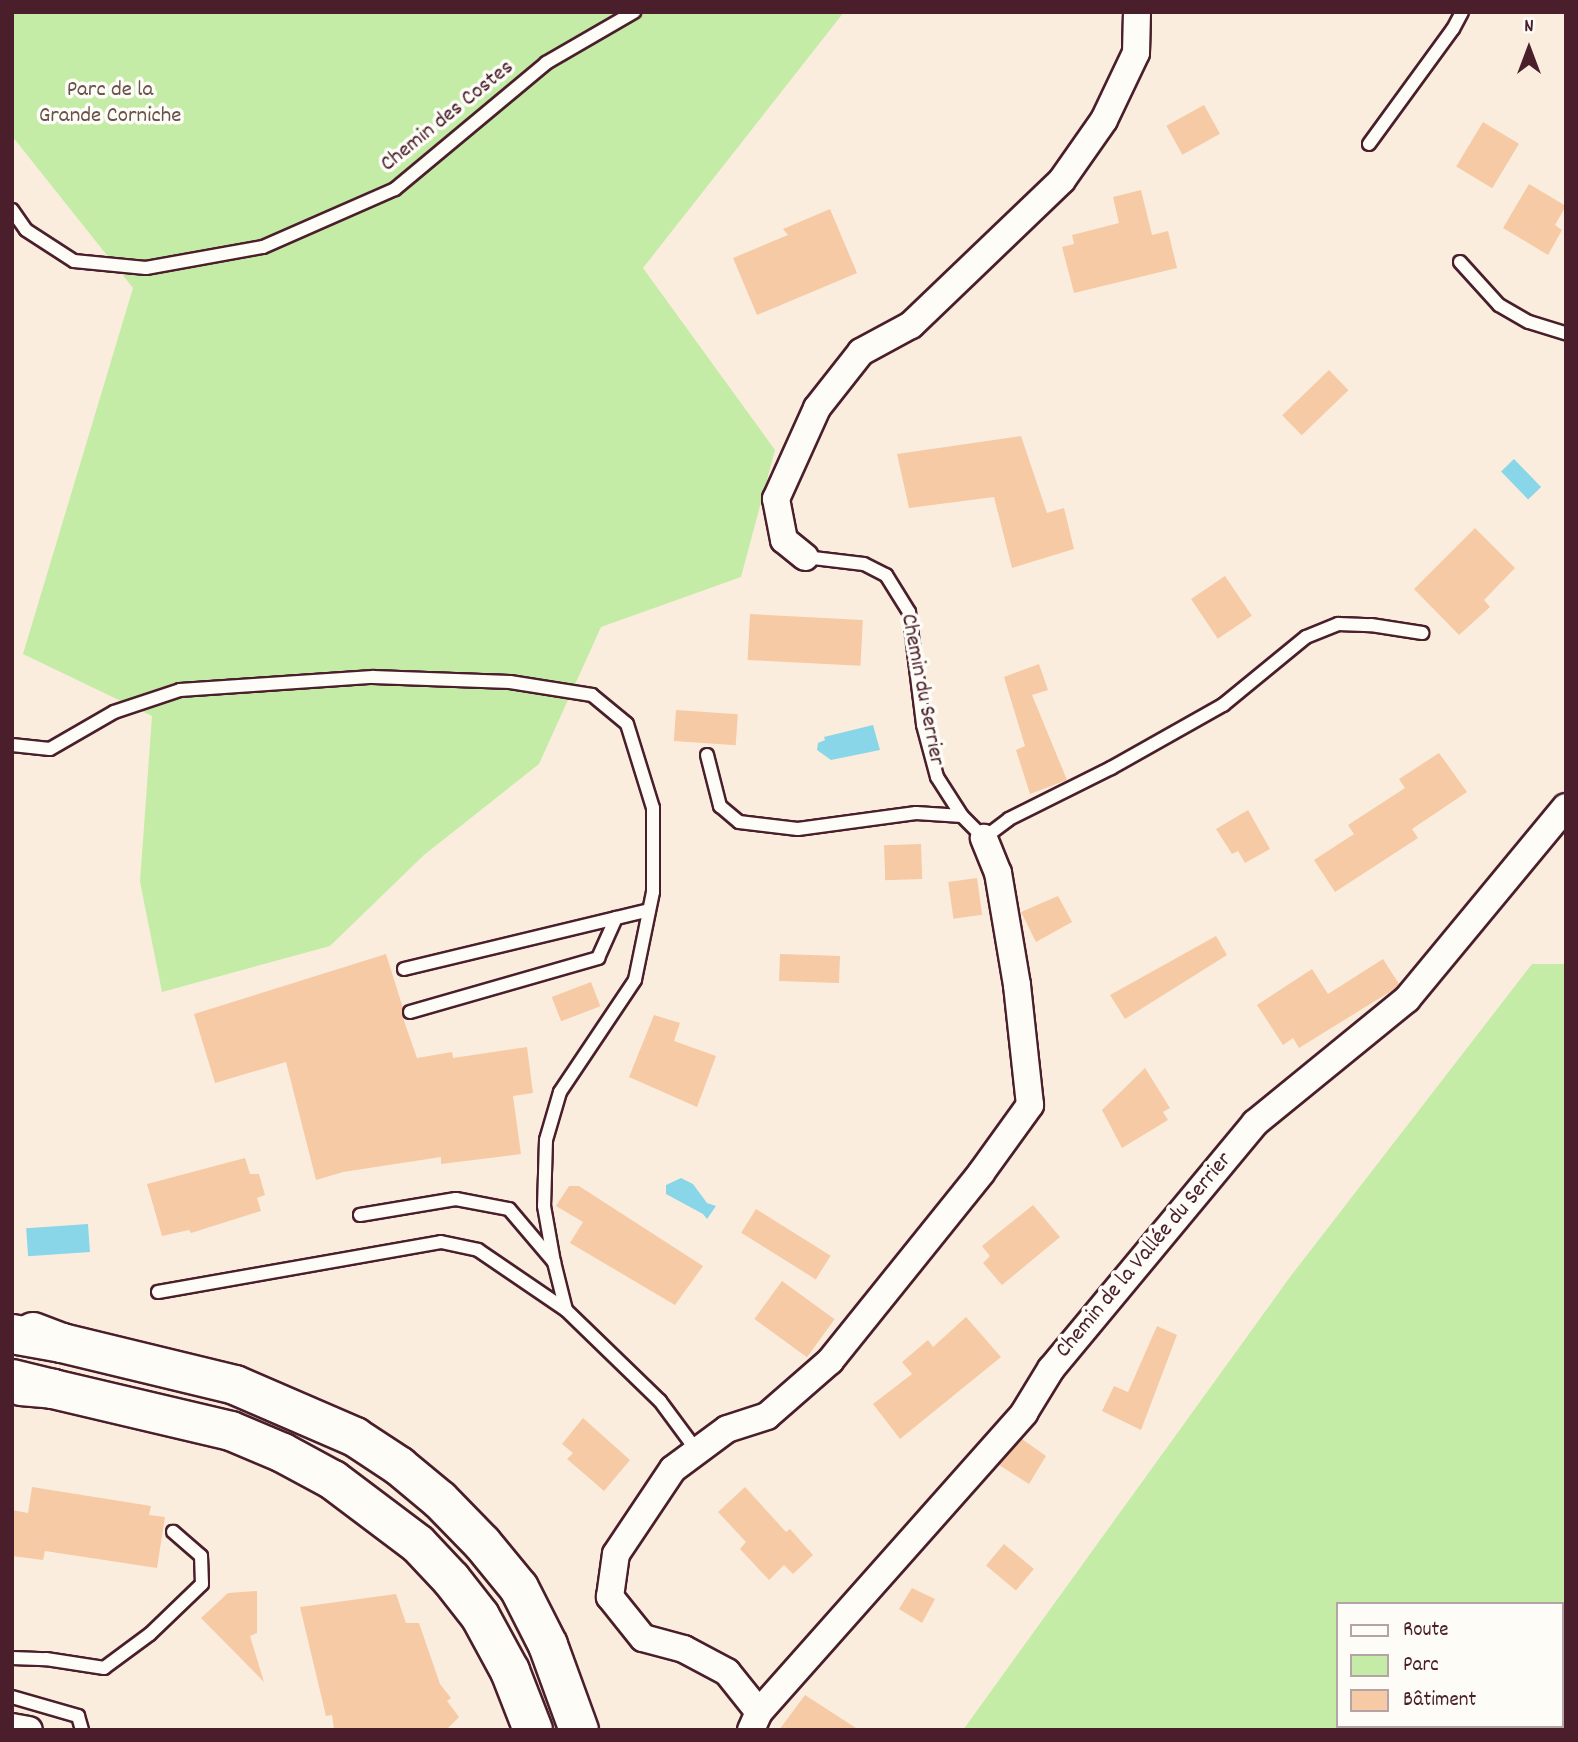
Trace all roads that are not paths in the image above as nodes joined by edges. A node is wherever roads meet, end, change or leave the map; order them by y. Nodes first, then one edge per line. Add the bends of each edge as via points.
1 (634, 12) edge
2 (1137, 12) edge
3 (1462, 12) edge
4 (1369, 144) dead end
5 (12, 210) edge
6 (1460, 262) dead end
7 (1566, 334) edge
8 (805, 557) joint
9 (1422, 633) dead end
10 (12, 745) edge
11 (707, 755) dead end
12 (1566, 807) edge
13 (962, 816) junction
14 (984, 838) junction
15 (649, 910) junction
16 (616, 918) junction
17 (404, 969) dead end
18 (410, 1012) dead end
19 (360, 1215) dead end
20 (554, 1262) junction
21 (158, 1292) dead end
22 (566, 1310) junction
23 (12, 1324) edge
24 (12, 1334) edge
25 (62, 1343) junction
26 (12, 1379) edge
27 (12, 1385) edge
28 (52, 1389) junction
29 (697, 1451) junction
30 (173, 1532) dead end
31 (12, 1658) edge
32 (12, 1697) edge
33 (755, 1721) edge
34 (12, 1727) edge
35 (29, 1730) edge
36 (82, 1730) edge
37 (533, 1730) edge
38 (579, 1730) edge

1 - 5 lane, Chemin des Costes via 546,63 395,189 263,247 146,268 74,261 26,230
2 - 8 street, Chemin du Serrier via 1136,53 1104,120 1062,180 911,325 861,352 817,408 776,499 785,540
3 - 4 lane
6 - 7 lane via 1499,305 1529,322
8 - 13 lane, Chemin du Serrier via 864,564 886,575 909,612 923,725 937,777
9 - 14 lane via 1338,624 1306,636 1223,705 1009,819
10 - 15 lane via 50,749 114,712 180,690 373,677 510,682 592,695 627,724 653,808
11 - 13 lane via 720,806 739,822 798,829 916,813
12 - 33 street, Chemin de la Vallée du Serrier via 1407,999 1255,1123 1051,1369 1024,1413
13 - 14 lane, Chemin du Serrier
14 - 29 street, Chemin du Serrier via 998,873 1017,985 1030,1105 830,1361 767,1416 727,1429
15 - 16 lane
15 - 20 lane via 635,980 560,1092 546,1140 544,1206
16 - 17 lane
16 - 18 lane via 598,958
19 - 20 lane via 456,1199 509,1209
20 - 22 lane
21 - 22 lane via 441,1241 478,1250
22 - 29 lane via 660,1402
23 - 25 main road
24 - 25 main road
25 - 38 main road via 235,1385 355,1437 399,1466 457,1517 519,1588 548,1645
26 - 28 main road
27 - 28 main road
28 - 37 main road via 231,1432 283,1453 366,1503 418,1544 480,1616 510,1671
29 - 33 street via 673,1469 616,1554 610,1597 643,1638 684,1649 727,1672
30 - 31 lane via 201,1556 202,1584 150,1634 104,1668
32 - 36 lane via 78,1716
34 - 35 street

